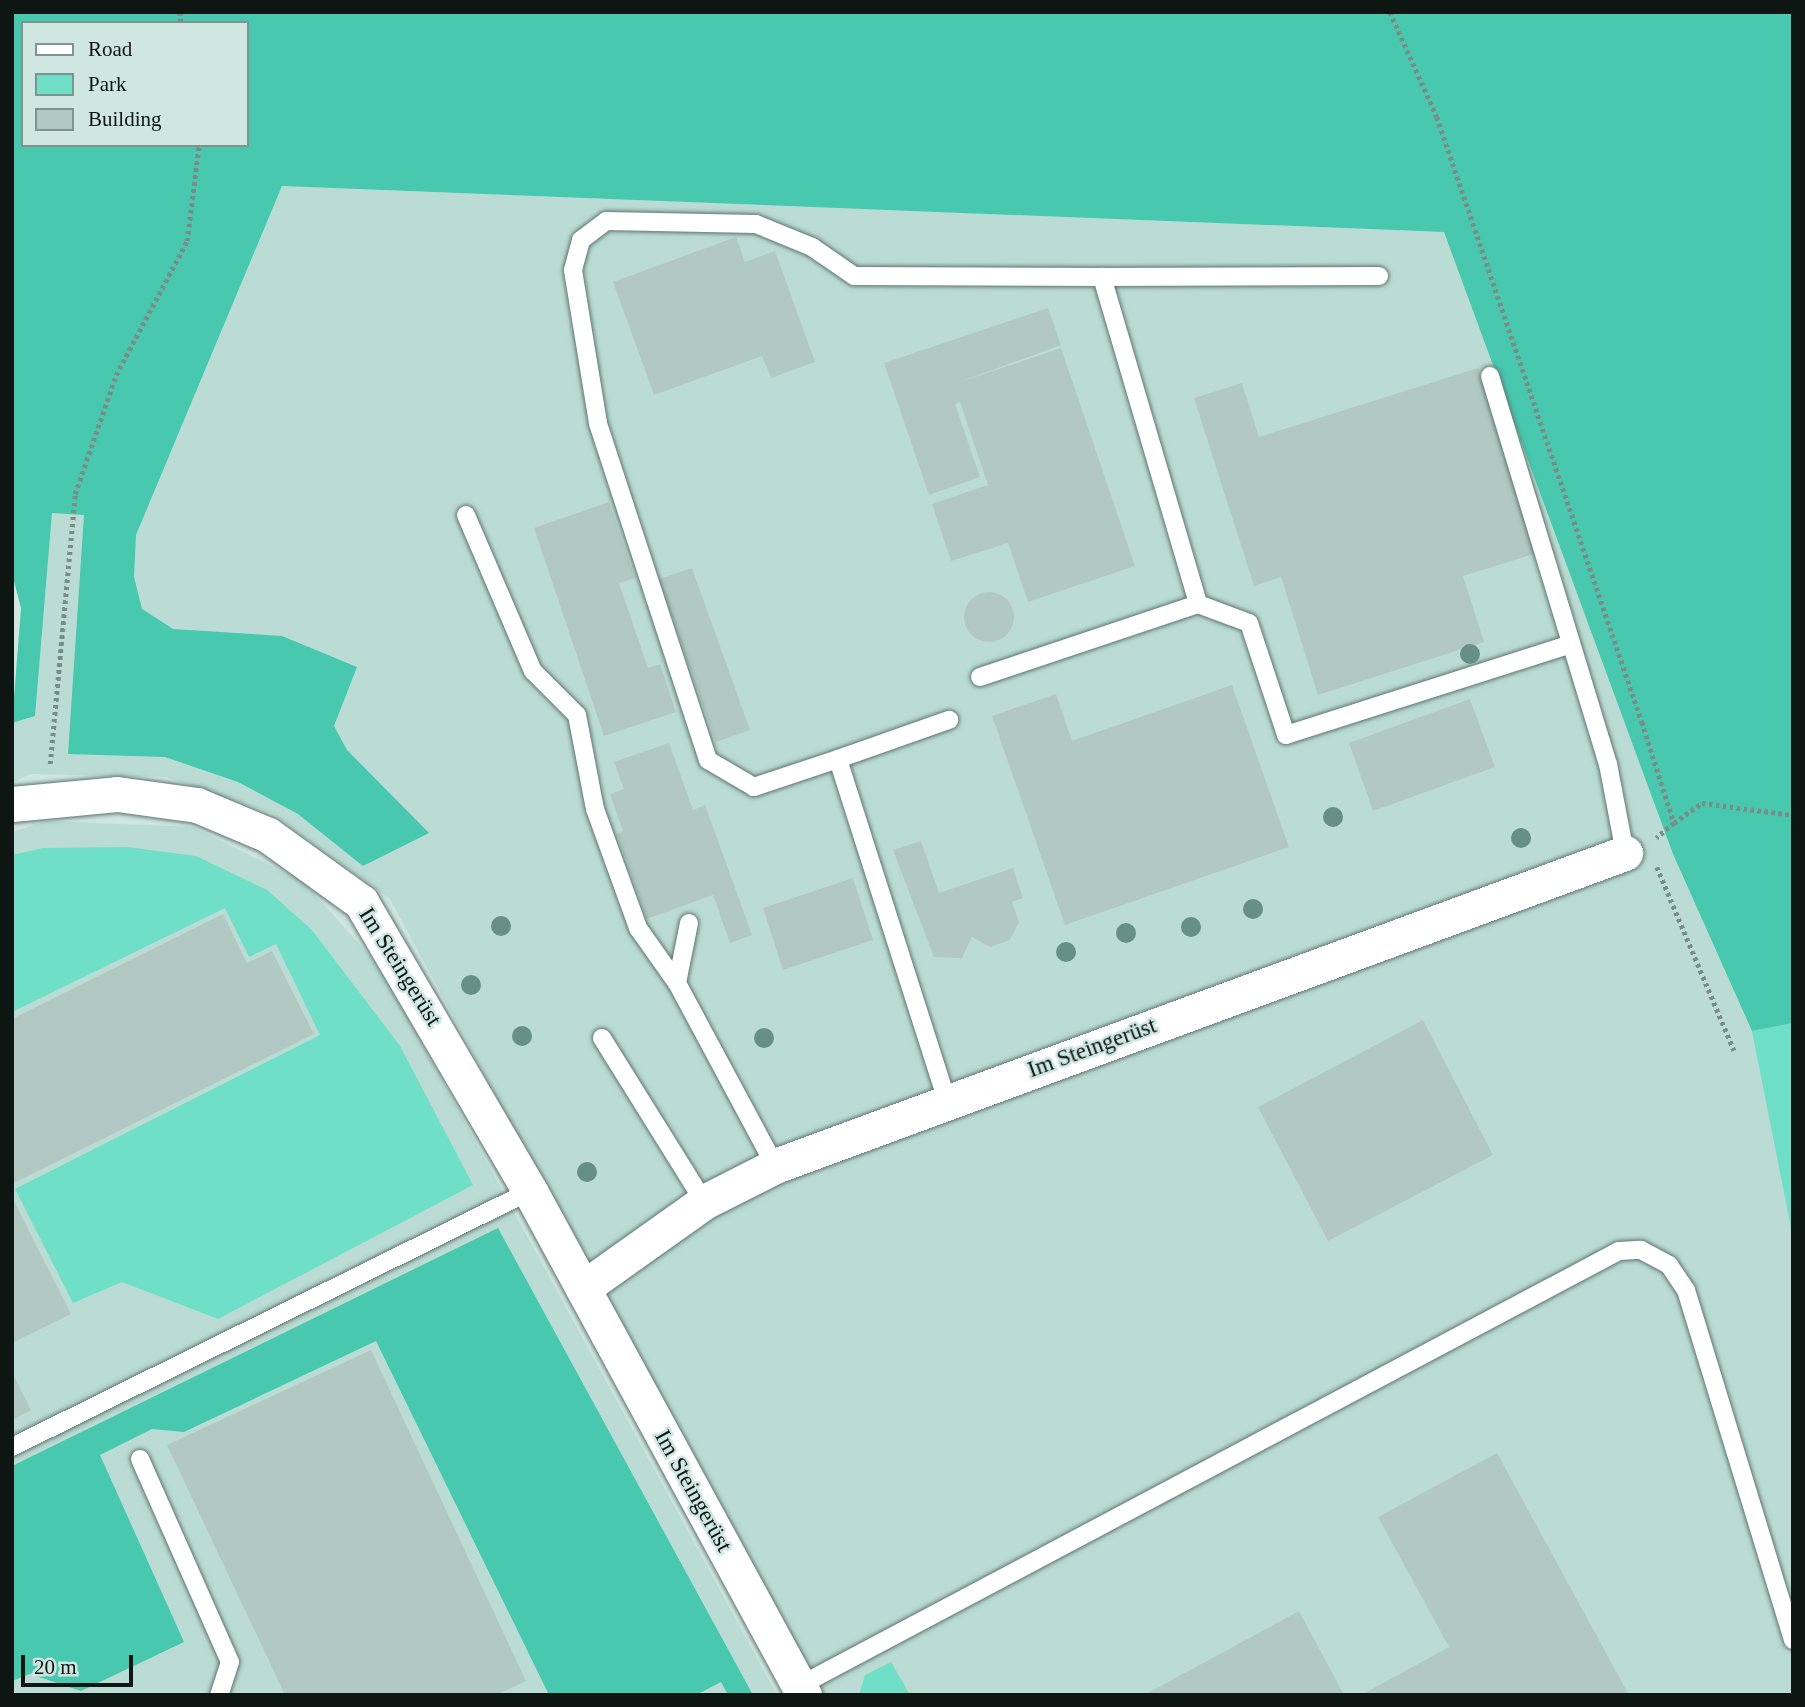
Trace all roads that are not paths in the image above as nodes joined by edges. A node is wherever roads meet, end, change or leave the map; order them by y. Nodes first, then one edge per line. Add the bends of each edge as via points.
1 (1379, 276) dead end
2 (1102, 277) junction
3 (1490, 376) dead end
4 (466, 515) dead end
5 (1198, 604) junction
6 (1571, 644) junction
7 (980, 677) dead end
8 (949, 720) dead end
9 (838, 759) junction
10 (12, 804) edge
11 (1636, 849) joint
12 (688, 923) dead end
13 (677, 983) junction
14 (602, 1038) dead end
15 (947, 1101) junction
16 (775, 1166) junction
17 (530, 1191) junction
18 (704, 1202) junction
19 (583, 1288) junction
20 (12, 1447) edge
21 (140, 1459) dead end
22 (1793, 1640) edge
23 (801, 1690) edge
24 (219, 1695) edge

1 - 2 lane
2 - 5 lane
2 - 9 lane via 854,276 812,247 756,224 606,222 581,240 572,270 598,423 708,760 754,787
3 - 6 lane
4 - 13 lane via 533,671 577,715 595,809 638,928
5 - 6 lane via 1249,623 1286,735
5 - 7 lane
6 - 11 lane
8 - 9 lane
9 - 15 lane
10 - 17 street, Im Steingerüst via 47,796 117,794 197,805 268,835 361,902
11 - 15 street, Im Steingerüst
12 - 13 lane
13 - 16 lane
14 - 18 lane
15 - 16 street, Im Steingerüst
16 - 18 street, Im Steingerüst
17 - 19 street, Im Steingerüst
17 - 20 lane
18 - 19 street, Im Steingerüst
19 - 23 street, Im Steingerüst
21 - 24 lane via 230,1662
22 - 23 lane via 1686,1290 1669,1265 1641,1250 1619,1251

